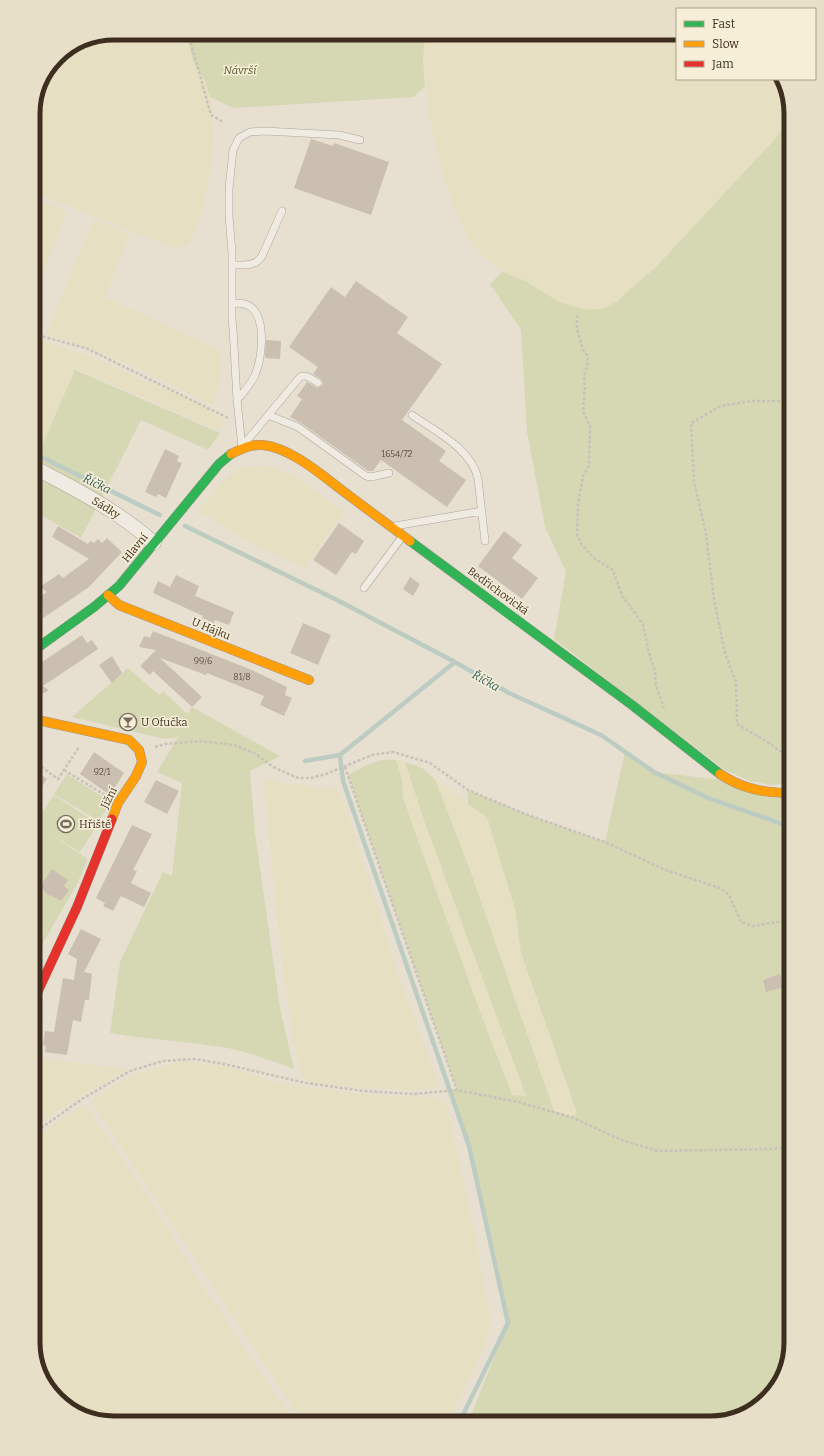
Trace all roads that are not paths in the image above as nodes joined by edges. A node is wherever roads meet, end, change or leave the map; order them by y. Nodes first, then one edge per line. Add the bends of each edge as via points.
1 (360, 140) dead end
2 (282, 211) dead end
3 (232, 265) junction
4 (232, 303) junction
5 (318, 383) dead end
6 (238, 400) junction
7 (268, 415) junction
8 (412, 415) dead end
9 (242, 448) junction
10 (40, 471) edge
11 (389, 473) dead end
12 (482, 510) junction
13 (391, 527) junction
14 (403, 536) junction
15 (485, 541) dead end
16 (154, 543) junction
17 (364, 588) dead end
18 (108, 595) junction
19 (40, 646) edge
20 (309, 680) dead end
21 (40, 720) edge
22 (784, 793) edge
23 (40, 987) edge

1 - 3 lane via 339,135 265,131 250,132 239,138 233,150 229,179
2 - 3 lane via 259,261 250,265
3 - 4 lane
4 - 6 lane
4 - 6 lane via 245,304 253,309 259,318 261,330 257,371
5 - 7 lane via 308,376 300,377
6 - 9 lane
7 - 9 lane
7 - 11 lane via 298,427 366,476
8 - 12 lane via 462,451 478,475
9 - 13 street, Bedřichovická via 261,444 283,450 309,466
9 - 16 street, Hlavní via 231,453 219,464
10 - 16 street, Sádky via 84,494 135,526
12 - 13 lane
12 - 15 lane
13 - 14 street, Bedřichovická
14 - 17 lane
14 - 22 street, Bedřichovická via 632,705 730,781 750,789
16 - 18 street, Hlavní via 126,578
18 - 19 street, Hlavní
18 - 20 street, U Hájku via 119,605
21 - 23 street, Jižní via 129,740 138,750 142,762 118,804 77,907

